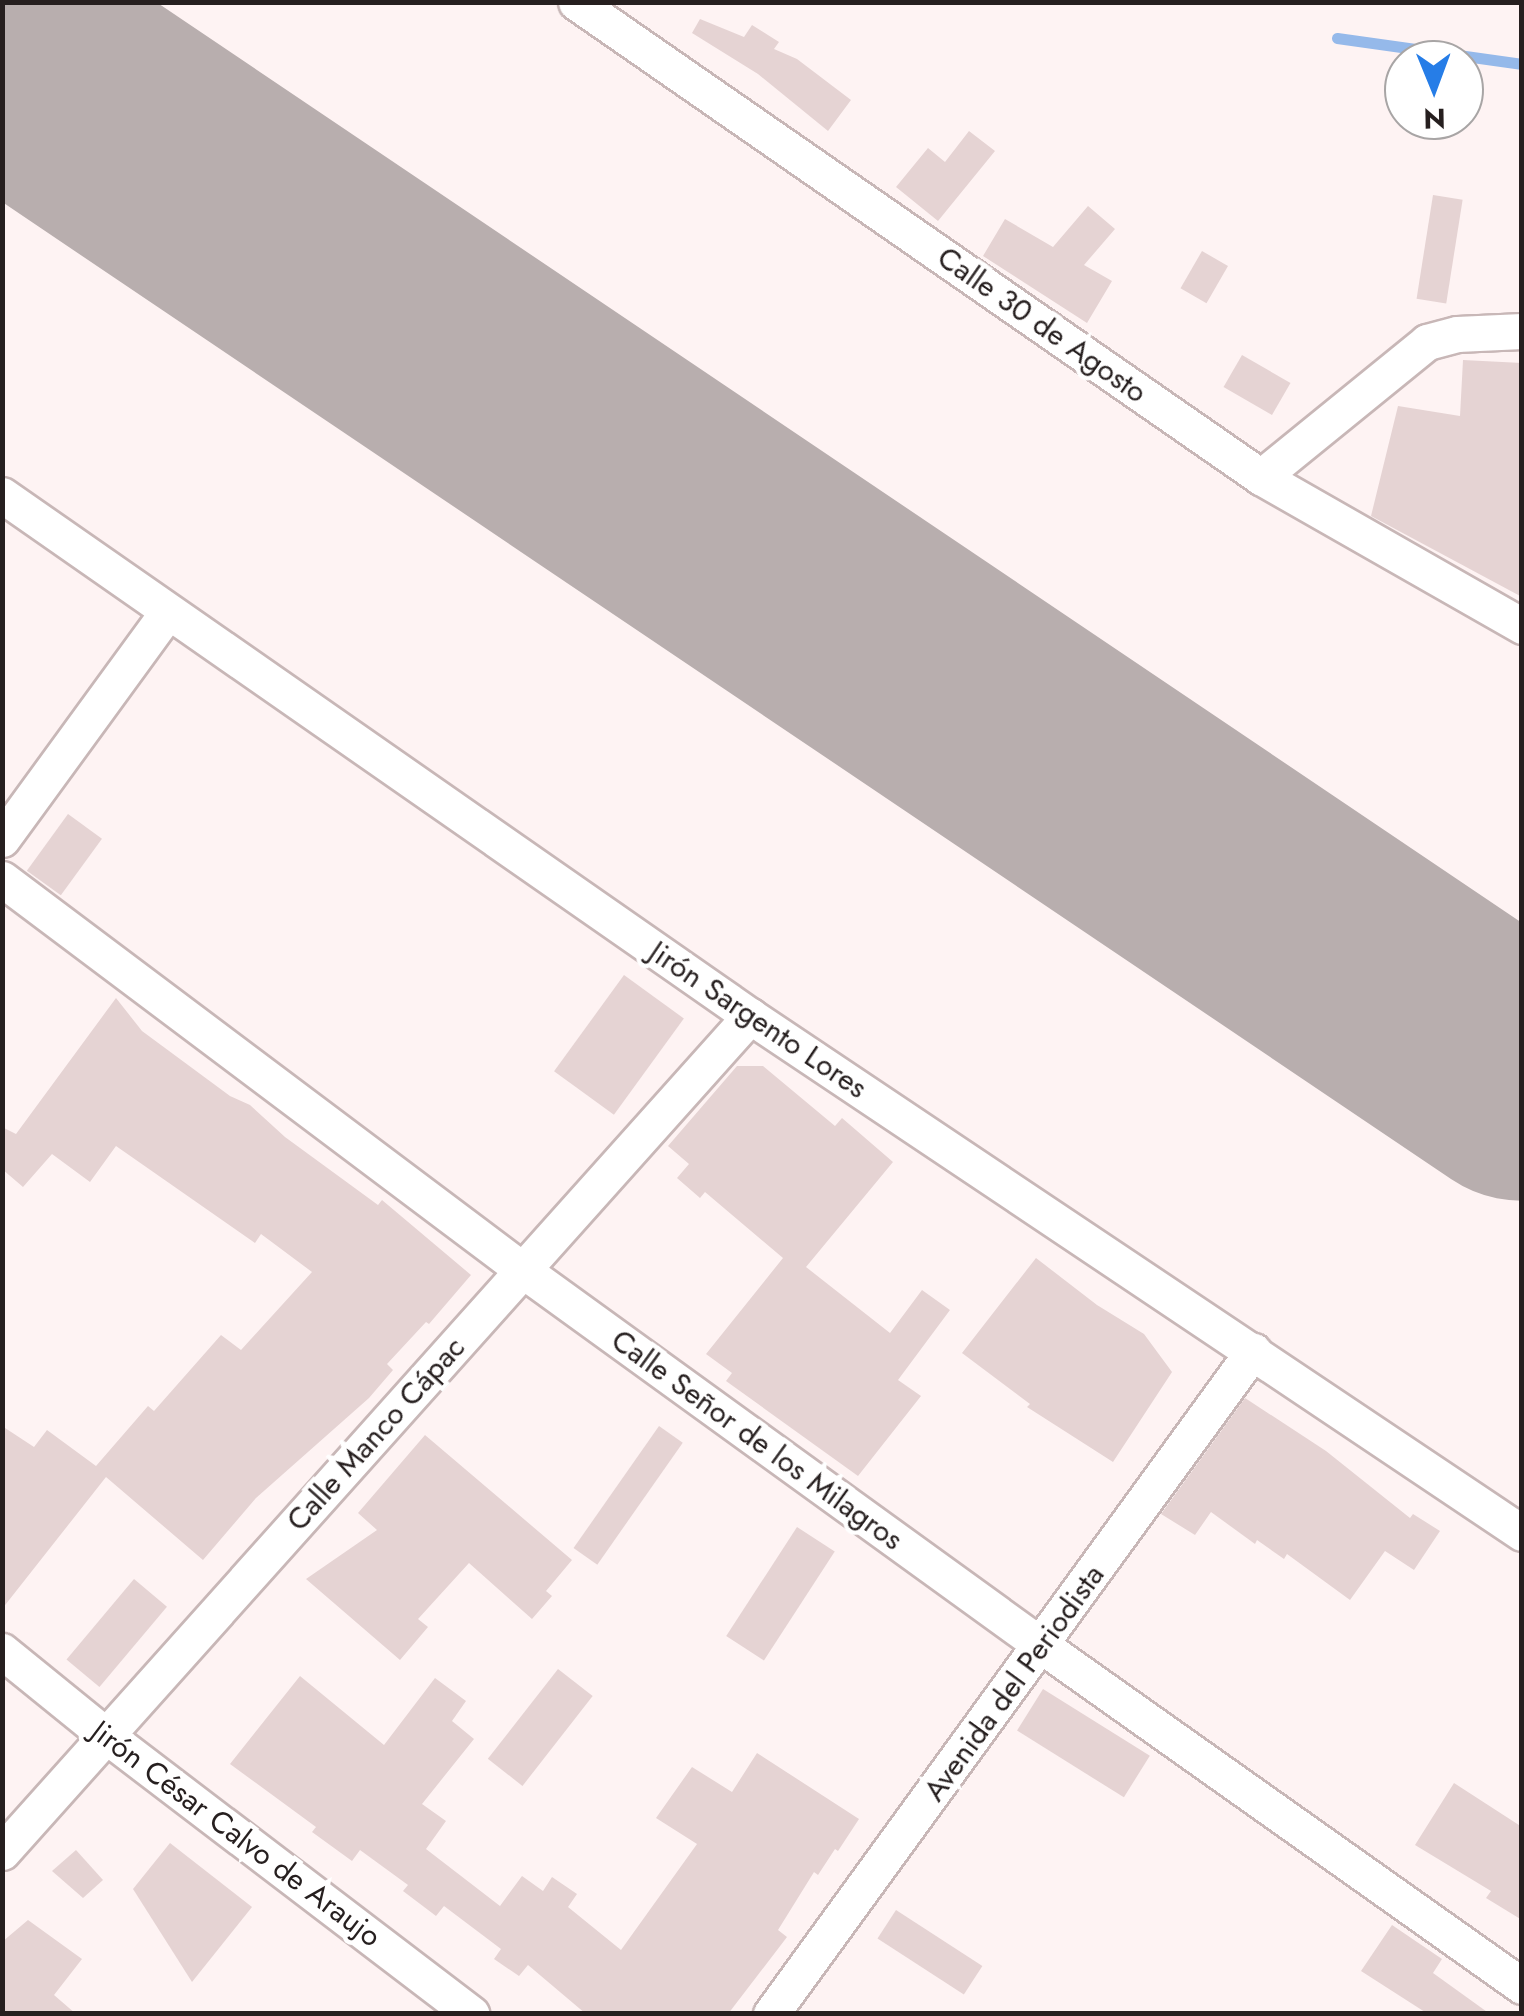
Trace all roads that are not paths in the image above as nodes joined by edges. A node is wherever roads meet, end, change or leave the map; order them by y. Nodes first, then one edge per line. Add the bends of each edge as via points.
1 (576, 2) edge
2 (1522, 331) edge
3 (1261, 477) junction
4 (2, 494) edge
5 (167, 613) junction
6 (1522, 626) edge
7 (2, 839) edge
8 (2, 879) edge
9 (750, 1016) junction
10 (524, 1271) junction
11 (1254, 1351) junction
12 (1522, 1534) edge
13 (1042, 1646) junction
14 (2, 1651) edge
15 (104, 1734) junction
16 (2, 1852) edge
17 (1522, 1986) edge
18 (471, 2014) edge
19 (771, 2014) edge

1 - 3 street, Calle 30 de Agosto
2 - 3 street via 1427,342
3 - 6 street, Calle 30 de Agosto
4 - 5 street, Jirón Sargento Lores
5 - 7 street
5 - 9 street, Jirón Sargento Lores
8 - 10 street, Calle Señor de los Milagros
9 - 10 street, Calle Manco Cápac
9 - 11 street, Jirón Sargento Lores
10 - 13 street, Calle Señor de los Milagros
10 - 15 street, Calle Manco Cápac
11 - 12 street, Jirón Sargento Lores
11 - 13 street, Avenida del Periodista
13 - 17 street, Calle Señor de los Milagros
13 - 19 street, Avenida del Periodista
14 - 15 street, Jirón César Calvo de Araujo
15 - 16 street, Calle Manco Cápac
15 - 18 street, Jirón César Calvo de Araujo

